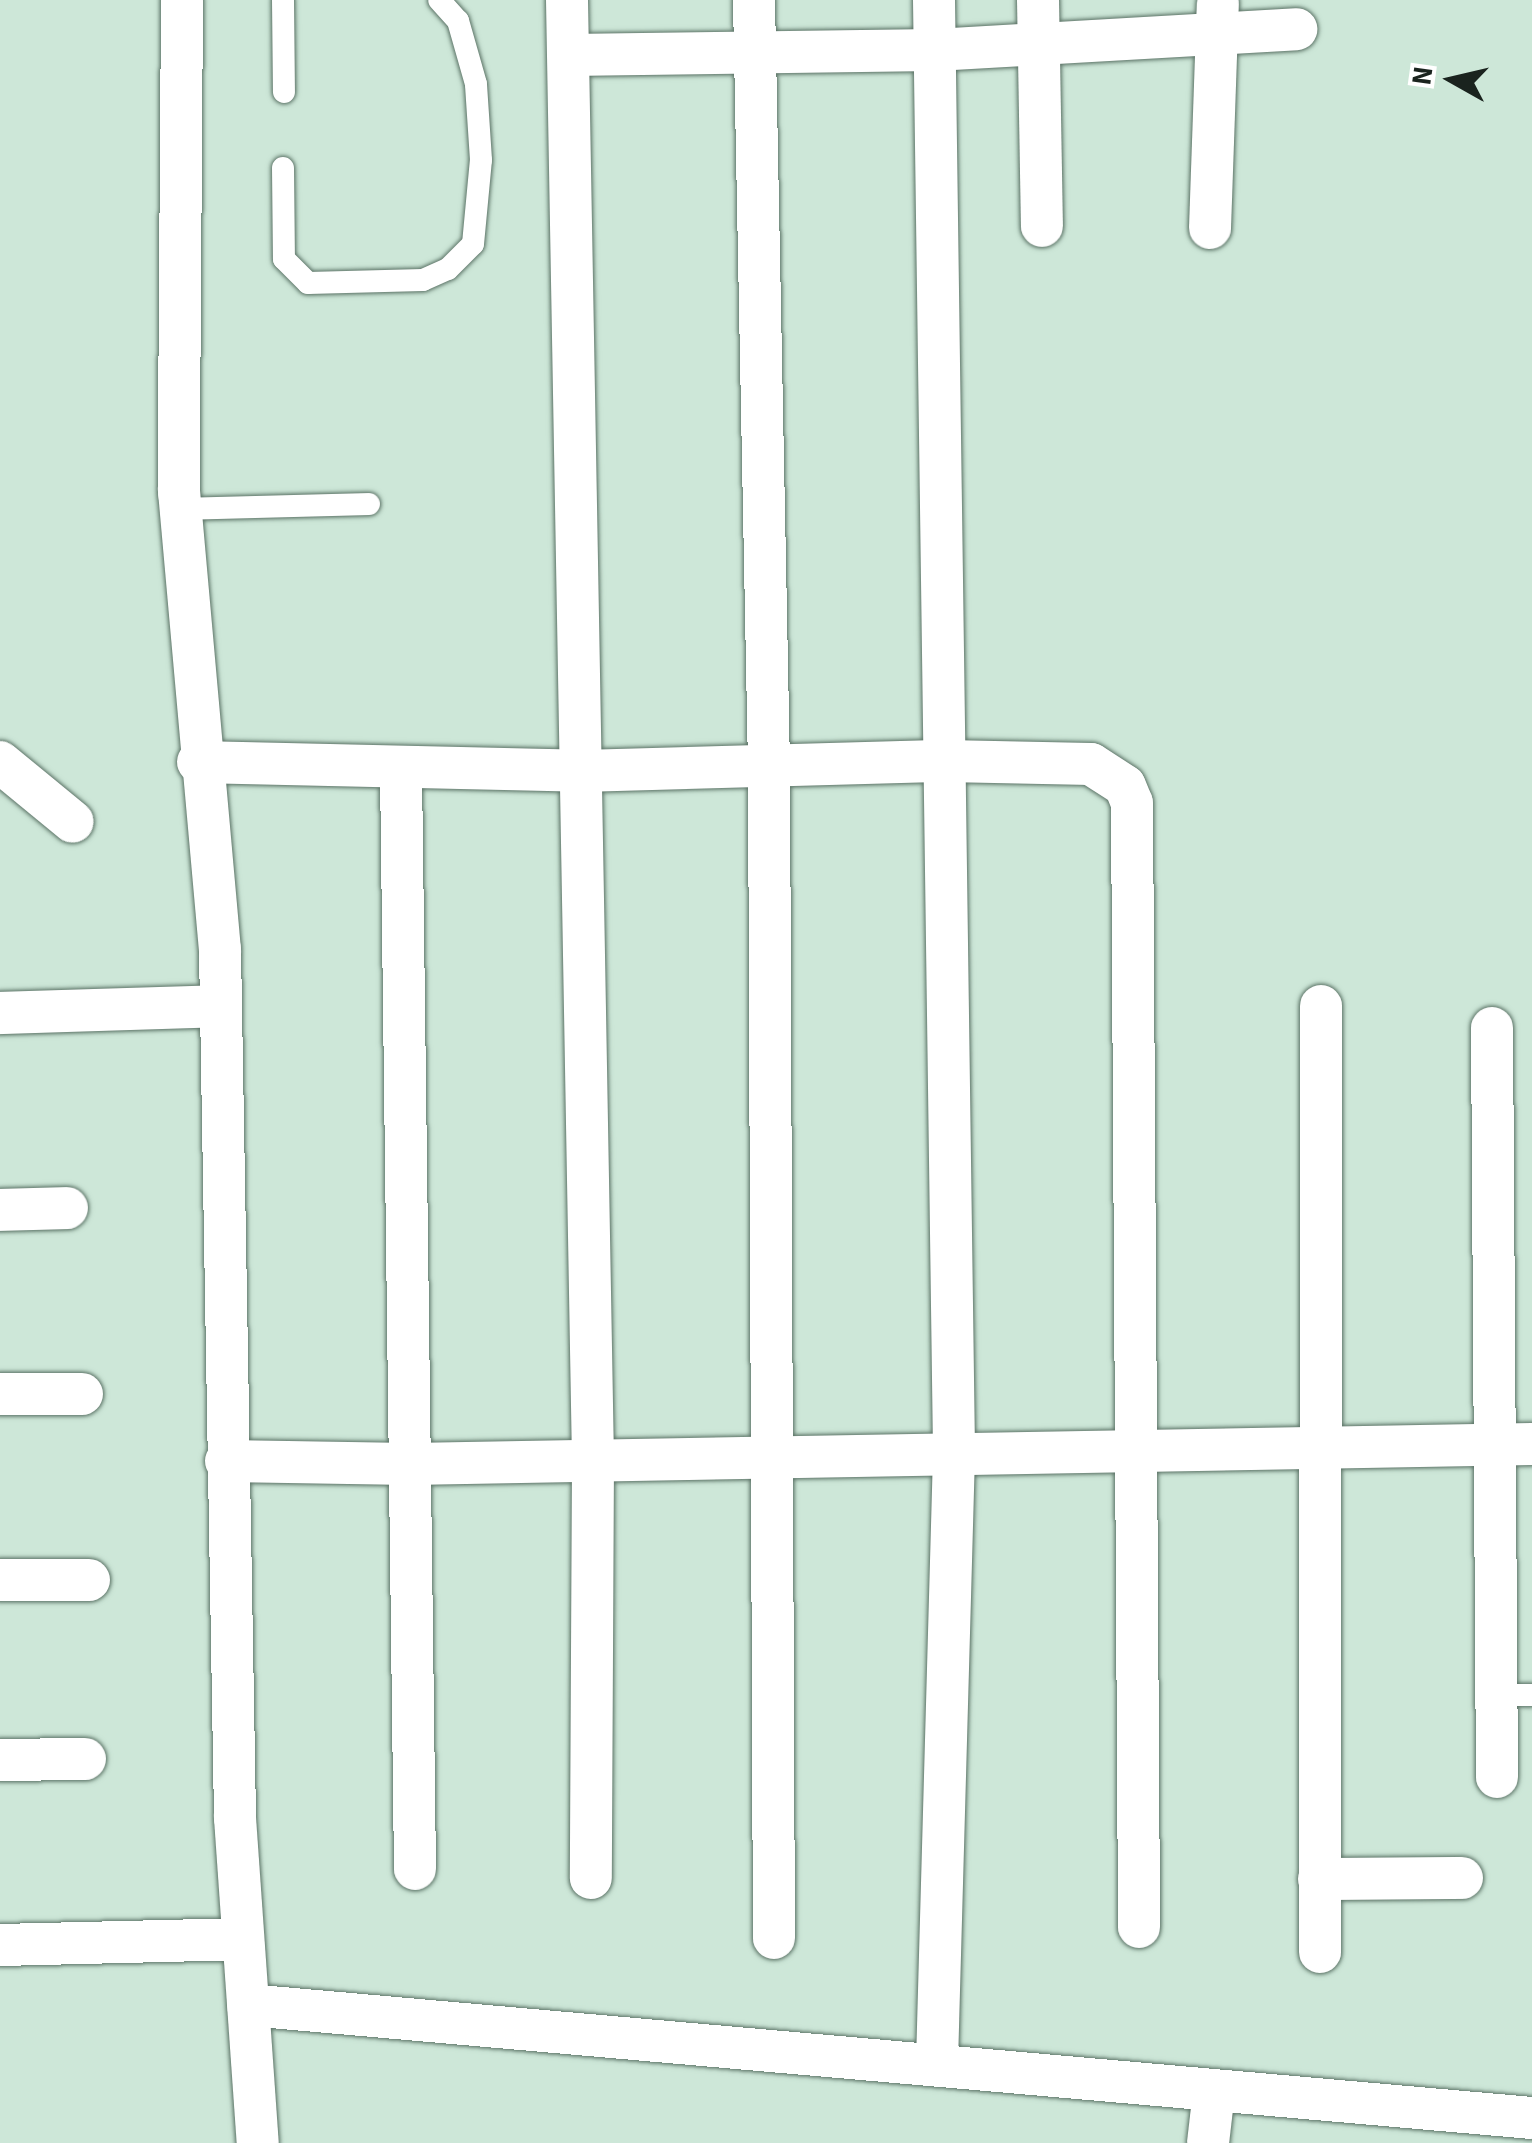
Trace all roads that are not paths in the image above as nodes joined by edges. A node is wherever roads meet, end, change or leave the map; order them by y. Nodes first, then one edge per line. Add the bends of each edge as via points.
1 (182, 0) edge
2 (284, 0) edge
3 (439, 0) edge
4 (567, 0) edge
5 (754, 0) edge
6 (934, 0) edge
7 (1038, 0) edge
8 (1219, 14) edge
9 (1296, 29) dead end
10 (1038, 44) junction
11 (935, 50) junction
12 (569, 55) junction
13 (754, 56) junction
14 (284, 92) dead end
15 (283, 168) dead end
16 (1042, 226) dead end
17 (1210, 228) dead end
18 (369, 504) dead end
19 (180, 509) junction
20 (946, 760) junction
21 (0, 762) edge
22 (198, 762) junction
23 (769, 766) junction
24 (401, 770) junction
25 (581, 772) junction
26 (73, 822) dead end
27 (220, 1006) junction
28 (1321, 1006) dead end
29 (0, 1013) edge
30 (1492, 1028) dead end
31 (66, 1208) dead end
32 (0, 1210) edge
33 (0, 1394) edge
34 (82, 1394) dead end
35 (1514, 1444) edge
36 (1318, 1448) junction
37 (1139, 1450) junction
38 (954, 1454) junction
39 (776, 1456) junction
40 (226, 1460) junction
41 (594, 1461) junction
42 (410, 1464) junction
43 (0, 1580) edge
44 (89, 1580) dead end
45 (1515, 1695) edge
46 (0, 1760) edge
47 (85, 1760) dead end
48 (1497, 1777) dead end
49 (415, 1869) dead end
50 (592, 1878) dead end
51 (1462, 1878) dead end
52 (1319, 1879) junction
53 (1139, 1928) dead end
54 (241, 1938) junction
55 (774, 1938) dead end
56 (0, 1945) edge
57 (1320, 1952) dead end
58 (248, 2006) junction
59 (937, 2064) junction
60 (1214, 2092) junction
61 (1532, 2118) edge
62 (258, 2143) edge
63 (1208, 2143) edge

1 - 19 street
2 - 14 lane
3 - 15 lane via 458,21 476,84 482,160 473,244 448,269 422,280 308,283 284,259
4 - 12 street
5 - 13 street
6 - 11 street
7 - 10 street
8 - 9 street
8 - 10 street
8 - 17 street
10 - 11 street
10 - 16 street
11 - 13 street
11 - 20 street
12 - 13 street
12 - 25 street
13 - 23 street
18 - 19 lane
19 - 22 street
20 - 23 street
20 - 37 street via 1091,764 1113,774 1132,804
20 - 38 street
21 - 26 street
22 - 24 street
22 - 27 street via 212,833
23 - 25 street
23 - 39 street
24 - 25 street
24 - 42 street
25 - 41 street
27 - 29 street
27 - 40 street
28 - 36 street
30 - 35 street
31 - 32 street
33 - 34 street
35 - 36 street
35 - 45 street
36 - 37 street
36 - 52 street
37 - 38 street
37 - 53 street
38 - 39 street
38 - 59 street
39 - 41 street
39 - 55 street
40 - 42 street
40 - 54 street
41 - 42 street
41 - 50 street
42 - 49 street
43 - 44 street
45 - 48 street
46 - 47 street
51 - 52 street
52 - 57 street
54 - 56 street
54 - 58 street
58 - 59 street
58 - 62 street
59 - 60 street
60 - 61 street
60 - 63 street

